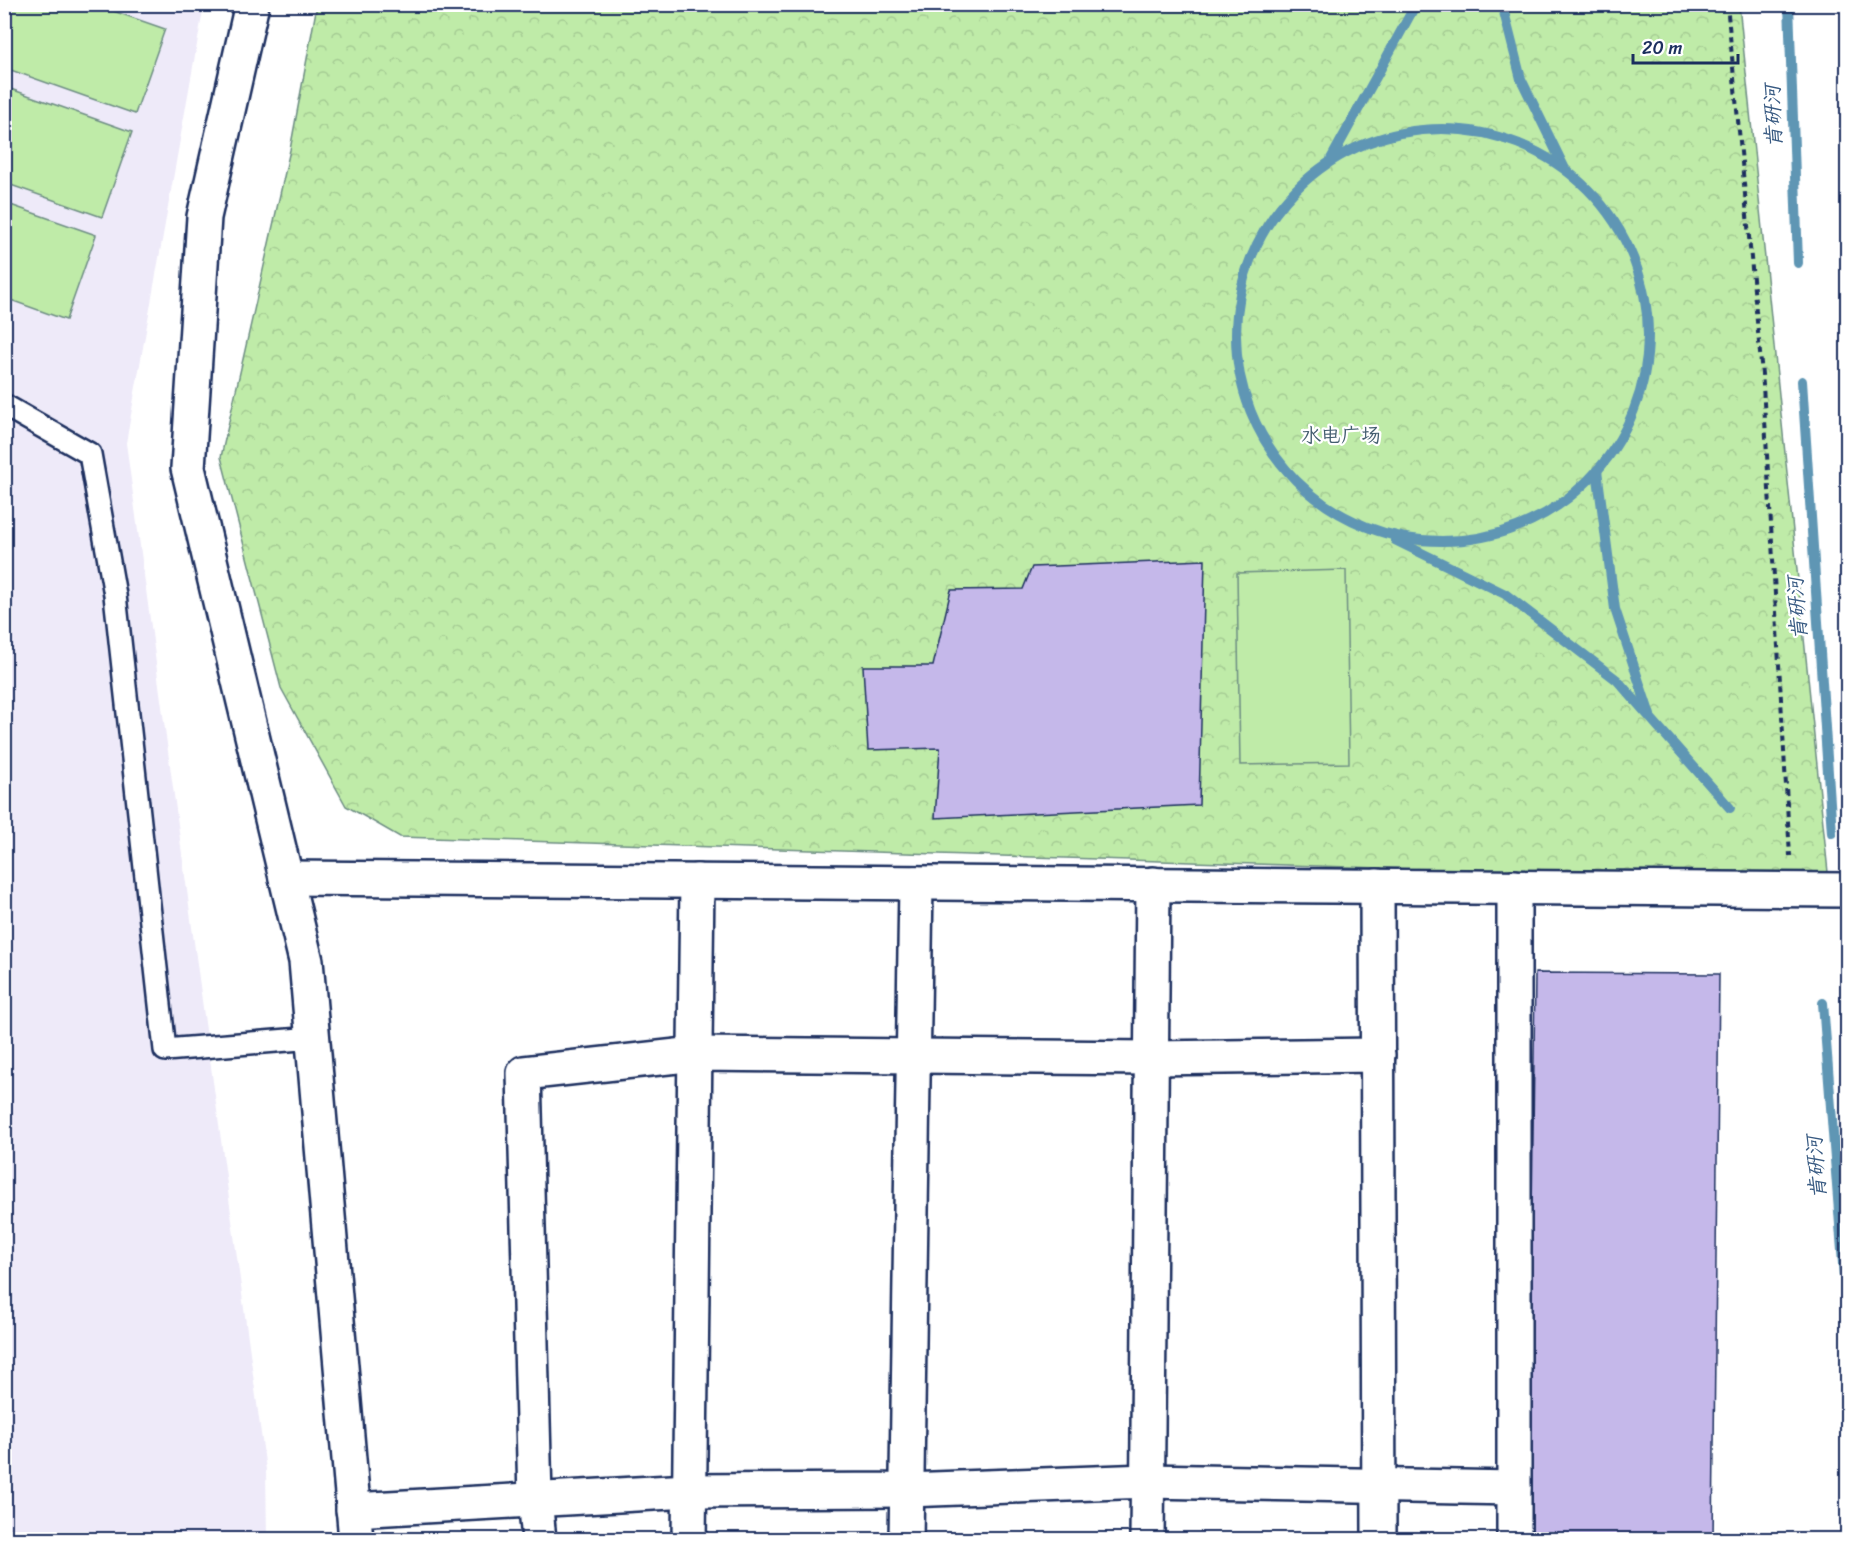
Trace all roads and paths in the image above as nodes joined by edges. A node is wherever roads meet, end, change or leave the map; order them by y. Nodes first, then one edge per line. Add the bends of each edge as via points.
1 (252, 4) edge
2 (1727, 4) edge
3 (4, 405) edge
4 (286, 878) junction
5 (697, 881) junction
6 (916, 883) junction
7 (1154, 884) junction
8 (1377, 886) junction
9 (1514, 887) junction
10 (1791, 889) junction
11 (1848, 890) edge
12 (313, 1038) junction
13 (695, 1054) junction
14 (1378, 1055) junction
15 (913, 1057) junction
16 (1152, 1058) junction
17 (1147, 1481) junction
18 (1379, 1486) junction
19 (1514, 1488) junction
20 (907, 1490) junction
21 (689, 1491) junction
22 (535, 1498) junction
23 (355, 1525) edge
24 (539, 1539) edge
25 (689, 1539) edge
26 (906, 1539) edge
27 (1147, 1539) edge
28 (1379, 1539) edge
29 (1514, 1539) edge

1 - 4 street via 204,217 188,468
2 - 10 path via 1763,385
3 - 12 lane via 90,454 115,595 165,1050
4 - 5 street
4 - 12 street via 306,961
5 - 6 street
5 - 13 street
6 - 7 street
6 - 15 street
7 - 8 street
7 - 16 street
8 - 9 street
8 - 14 street
9 - 10 street
9 - 19 street
10 - 11 street
12 - 23 street
13 - 15 street
13 - 21 street
13 - 22 street via 524,1073
14 - 16 street
14 - 18 street
15 - 16 street
15 - 20 street
16 - 17 street
17 - 18 street
17 - 20 street
17 - 27 street
18 - 19 street
18 - 28 street
19 - 29 street
20 - 21 street
20 - 26 street
21 - 22 street
21 - 25 street
22 - 23 street
22 - 24 street

